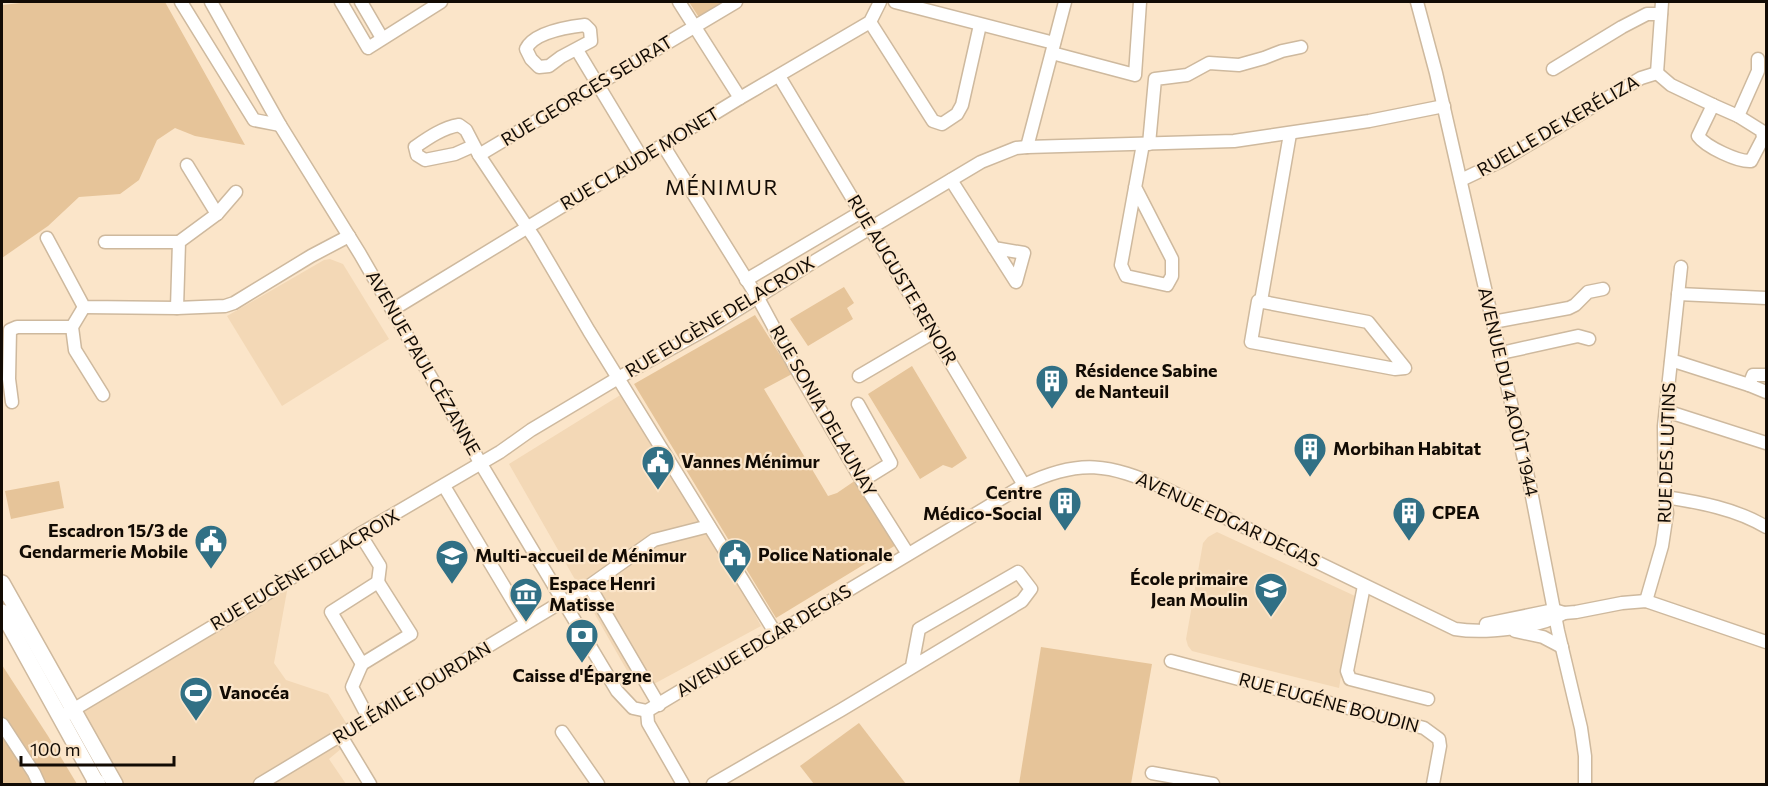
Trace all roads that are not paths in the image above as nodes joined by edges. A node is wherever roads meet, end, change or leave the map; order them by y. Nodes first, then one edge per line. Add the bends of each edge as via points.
1 (181, 2) edge
2 (211, 2) edge
3 (340, 2) edge
4 (361, 2) edge
5 (441, 2) edge
6 (679, 2) edge
7 (736, 2) edge
8 (879, 2) edge
9 (895, 2) edge
10 (1065, 2) edge
11 (1140, 2) edge
12 (1417, 2) edge
13 (1662, 8) edge
14 (870, 22) junction
15 (980, 25) junction
16 (696, 26) junction
17 (382, 38) junction
18 (1301, 46) dead end
19 (1053, 48) junction
20 (577, 50) junction
21 (1758, 59) dead end
22 (1553, 69) dead end
23 (1657, 73) junction
24 (779, 76) junction
25 (597, 86) junction
26 (740, 98) junction
27 (1713, 105) junction
28 (1444, 106) junction
29 (1738, 116) junction
30 (280, 124) junction
31 (1290, 134) junction
32 (1146, 144) junction
33 (663, 145) junction
34 (1027, 147) junction
35 (642, 158) junction
36 (187, 165) dead end
37 (951, 180) junction
38 (1461, 180) junction
39 (1134, 187) junction
40 (236, 192) dead end
41 (861, 212) junction
42 (217, 214) junction
43 (526, 228) junction
44 (870, 228) junction
45 (349, 236) junction
46 (47, 237) dead end
47 (105, 242) dead end
48 (178, 242) junction
49 (994, 248) dead end
50 (1680, 267) dead end
51 (747, 280) junction
52 (1603, 289) dead end
53 (1678, 294) junction
54 (758, 298) junction
55 (1767, 298) edge
56 (1261, 302) junction
57 (84, 307) junction
58 (177, 308) junction
59 (392, 310) junction
60 (1493, 322) junction
61 (72, 327) junction
62 (934, 332) junction
63 (1589, 339) dead end
64 (1501, 353) junction
65 (1671, 362) junction
66 (1767, 375) edge
67 (859, 376) dead end
68 (618, 378) junction
69 (1749, 385) junction
70 (1767, 392) edge
71 (103, 395) dead end
72 (12, 402) dead end
73 (858, 404) dead end
74 (1666, 411) junction
75 (1767, 443) edge
76 (481, 464) junction
77 (862, 481) junction
78 (1024, 485) junction
79 (444, 486) junction
80 (1665, 497) junction
81 (709, 526) junction
82 (1767, 527) edge
83 (360, 534) junction
84 (908, 554) junction
85 (378, 582) junction
86 (2, 583) edge
87 (1364, 586) junction
88 (590, 587) junction
89 (1646, 601) junction
90 (564, 602) junction
91 (2, 612) edge
92 (1558, 613) junction
93 (526, 623) junction
94 (1504, 629) junction
95 (1465, 631) junction
96 (776, 634) junction
97 (1767, 642) edge
98 (1562, 647) junction
99 (1171, 661) dead end
100 (362, 664) junction
101 (912, 666) junction
102 (1428, 699) dead end
103 (660, 705) junction
104 (647, 711) junction
105 (67, 714) junction
106 (369, 719) junction
107 (2, 724) edge
108 (562, 732) dead end
109 (341, 736) junction
110 (1152, 773) dead end
111 (39, 784) edge
112 (96, 784) edge
113 (115, 784) edge
114 (260, 784) edge
115 (370, 784) edge
116 (598, 784) edge
117 (682, 784) edge
118 (713, 784) edge
119 (1213, 784) edge
120 (1433, 784) edge
121 (1585, 784) edge

1 - 30 street via 254,120
2 - 30 street, AVENUE PAUL CÉZANNE
3 - 17 street via 368,48
4 - 17 street
5 - 17 street
6 - 16 street
7 - 16 street, RUE GEORGES SEURAT
8 - 14 street
9 - 15 street
10 - 19 street
11 - 19 street via 1136,75
12 - 28 street, AVENUE DU 4 AOÛT 1944
13 - 22 street
13 - 23 street, RUELLE DE KERÉLIZA
14 - 15 street via 933,121 942,124 957,114 962,105
14 - 24 street, RUE CLAUDE MONET
15 - 19 street
16 - 25 street, RUE GEORGES SEURAT
16 - 26 street
18 - 32 street via 1239,65 1209,63 1187,75 1155,79
19 - 34 street
20 - 20 street via 591,41 585,24 533,39 526,49 539,67 549,66
20 - 25 street
21 - 29 street via 1758,71
23 - 27 street via 1671,85
23 - 38 street, RUELLE DE KERÉLIZA via 1641,78 1501,161
24 - 26 street, RUE CLAUDE MONET
24 - 41 street, RUE AUGUSTE RENOIR
25 - 35 street
25 - 43 street, RUE GEORGES SEURAT via 476,151
26 - 33 street, RUE CLAUDE MONET
27 - 29 street
27 - 29 street via 1698,136 1702,142 1743,162 1751,160 1763,138 1762,131
28 - 31 street, RUE EUGÈNE DELACROIX
28 - 38 street, AVENUE DU 4 AOÛT 1944
30 - 45 street, AVENUE PAUL CÉZANNE
31 - 32 street, RUE EUGÈNE DELACROIX via 1233,141
31 - 56 street
32 - 34 street, RUE EUGÈNE DELACROIX
32 - 39 street
33 - 35 street, RUE CLAUDE MONET
33 - 51 street, RUE SONIA DELAUNAY
34 - 37 street, RUE EUGÈNE DELACROIX via 981,162
35 - 43 street, RUE CLAUDE MONET
36 - 42 street
37 - 44 street, RUE EUGÈNE DELACROIX
37 - 49 street
38 - 60 street, AVENUE DU 4 AOÛT 1944
39 - 39 street via 1121,265 1126,276 1167,285 1172,276 1172,259
40 - 42 street
41 - 44 street, RUE AUGUSTE RENOIR
41 - 51 street
42 - 48 street
43 - 59 street, RUE CLAUDE MONET
43 - 68 street
44 - 54 street, RUE EUGÈNE DELACROIX
44 - 62 street, RUE AUGUSTE RENOIR
45 - 58 street via 234,303
45 - 59 street, AVENUE PAUL CÉZANNE
46 - 57 street
47 - 48 street
48 - 58 street
50 - 53 street, RUE DES LUTINS
51 - 54 street, RUE SONIA DELAUNAY
52 - 60 street via 1588,292 1569,308
53 - 55 street
53 - 65 street, RUE DES LUTINS
54 - 68 street, RUE EUGÈNE DELACROIX
54 - 77 street, RUE SONIA DELAUNAY
56 - 56 street via 1368,322 1405,368 1251,342 1258,301
57 - 58 street
57 - 61 street
59 - 76 street, AVENUE PAUL CÉZANNE
60 - 64 street, AVENUE DU 4 AOÛT 1944
61 - 71 street via 75,350
61 - 72 street via 10,330
62 - 67 street
62 - 78 street, RUE AUGUSTE RENOIR
63 - 64 street via 1578,336
64 - 92 street, AVENUE DU 4 AOÛT 1944
65 - 69 street
65 - 74 street, RUE DES LUTINS
66 - 69 street via 1753,375
68 - 76 street, RUE EUGÈNE DELACROIX
68 - 81 street
69 - 70 street
73 - 77 street via 891,463
74 - 75 street
74 - 80 street, RUE DES LUTINS
76 - 79 street, RUE EUGÈNE DELACROIX
76 - 90 street, AVENUE PAUL CÉZANNE
77 - 84 street, RUE SONIA DELAUNAY
78 - 84 street, AVENUE EDGAR DEGAS
78 - 87 street, AVENUE EDGAR DEGAS via 1078,467 1133,474
79 - 83 street, RUE EUGÈNE DELACROIX
79 - 93 street
80 - 82 street via 1734,513
80 - 89 street, RUE DES LUTINS via 1667,513 1662,544
81 - 88 street, RUE ÉMILE JOURDAN via 654,540
81 - 96 street
83 - 85 street via 380,566
83 - 105 street, RUE EUGÈNE DELACROIX
84 - 96 street, AVENUE EDGAR DEGAS
85 - 100 street via 331,612
85 - 100 street via 411,634
86 - 105 main road
87 - 95 street, AVENUE EDGAR DEGAS
87 - 102 street via 1347,671 1350,679
88 - 90 street, RUE ÉMILE JOURDAN
88 - 103 street
89 - 92 street
89 - 97 street
90 - 93 street, RUE ÉMILE JOURDAN
90 - 104 street, AVENUE PAUL CÉZANNE via 617,691 633,708
91 - 105 main road
92 - 94 street, AVENUE EDGAR DEGAS
92 - 95 street
92 - 98 street, AVENUE DU 4 AOÛT 1944
93 - 106 street, RUE ÉMILE JOURDAN
94 - 95 street, AVENUE EDGAR DEGAS
94 - 98 street via 1544,637
96 - 103 street, AVENUE EDGAR DEGAS
98 - 121 street, AVENUE DU 4 AOÛT 1944 via 1581,728
99 - 120 street, RUE EUGÉNE BOUDIN via 1424,728 1439,739
100 - 106 street via 352,687
101 - 101 street via 1022,601 1031,589 1018,572 920,629
101 - 118 street
103 - 104 street, AVENUE EDGAR DEGAS
104 - 117 street via 648,723
105 - 112 main road
105 - 113 main road
106 - 109 street, RUE ÉMILE JOURDAN
107 - 111 street
108 - 116 street
109 - 114 street, RUE ÉMILE JOURDAN
109 - 115 street
110 - 119 street

